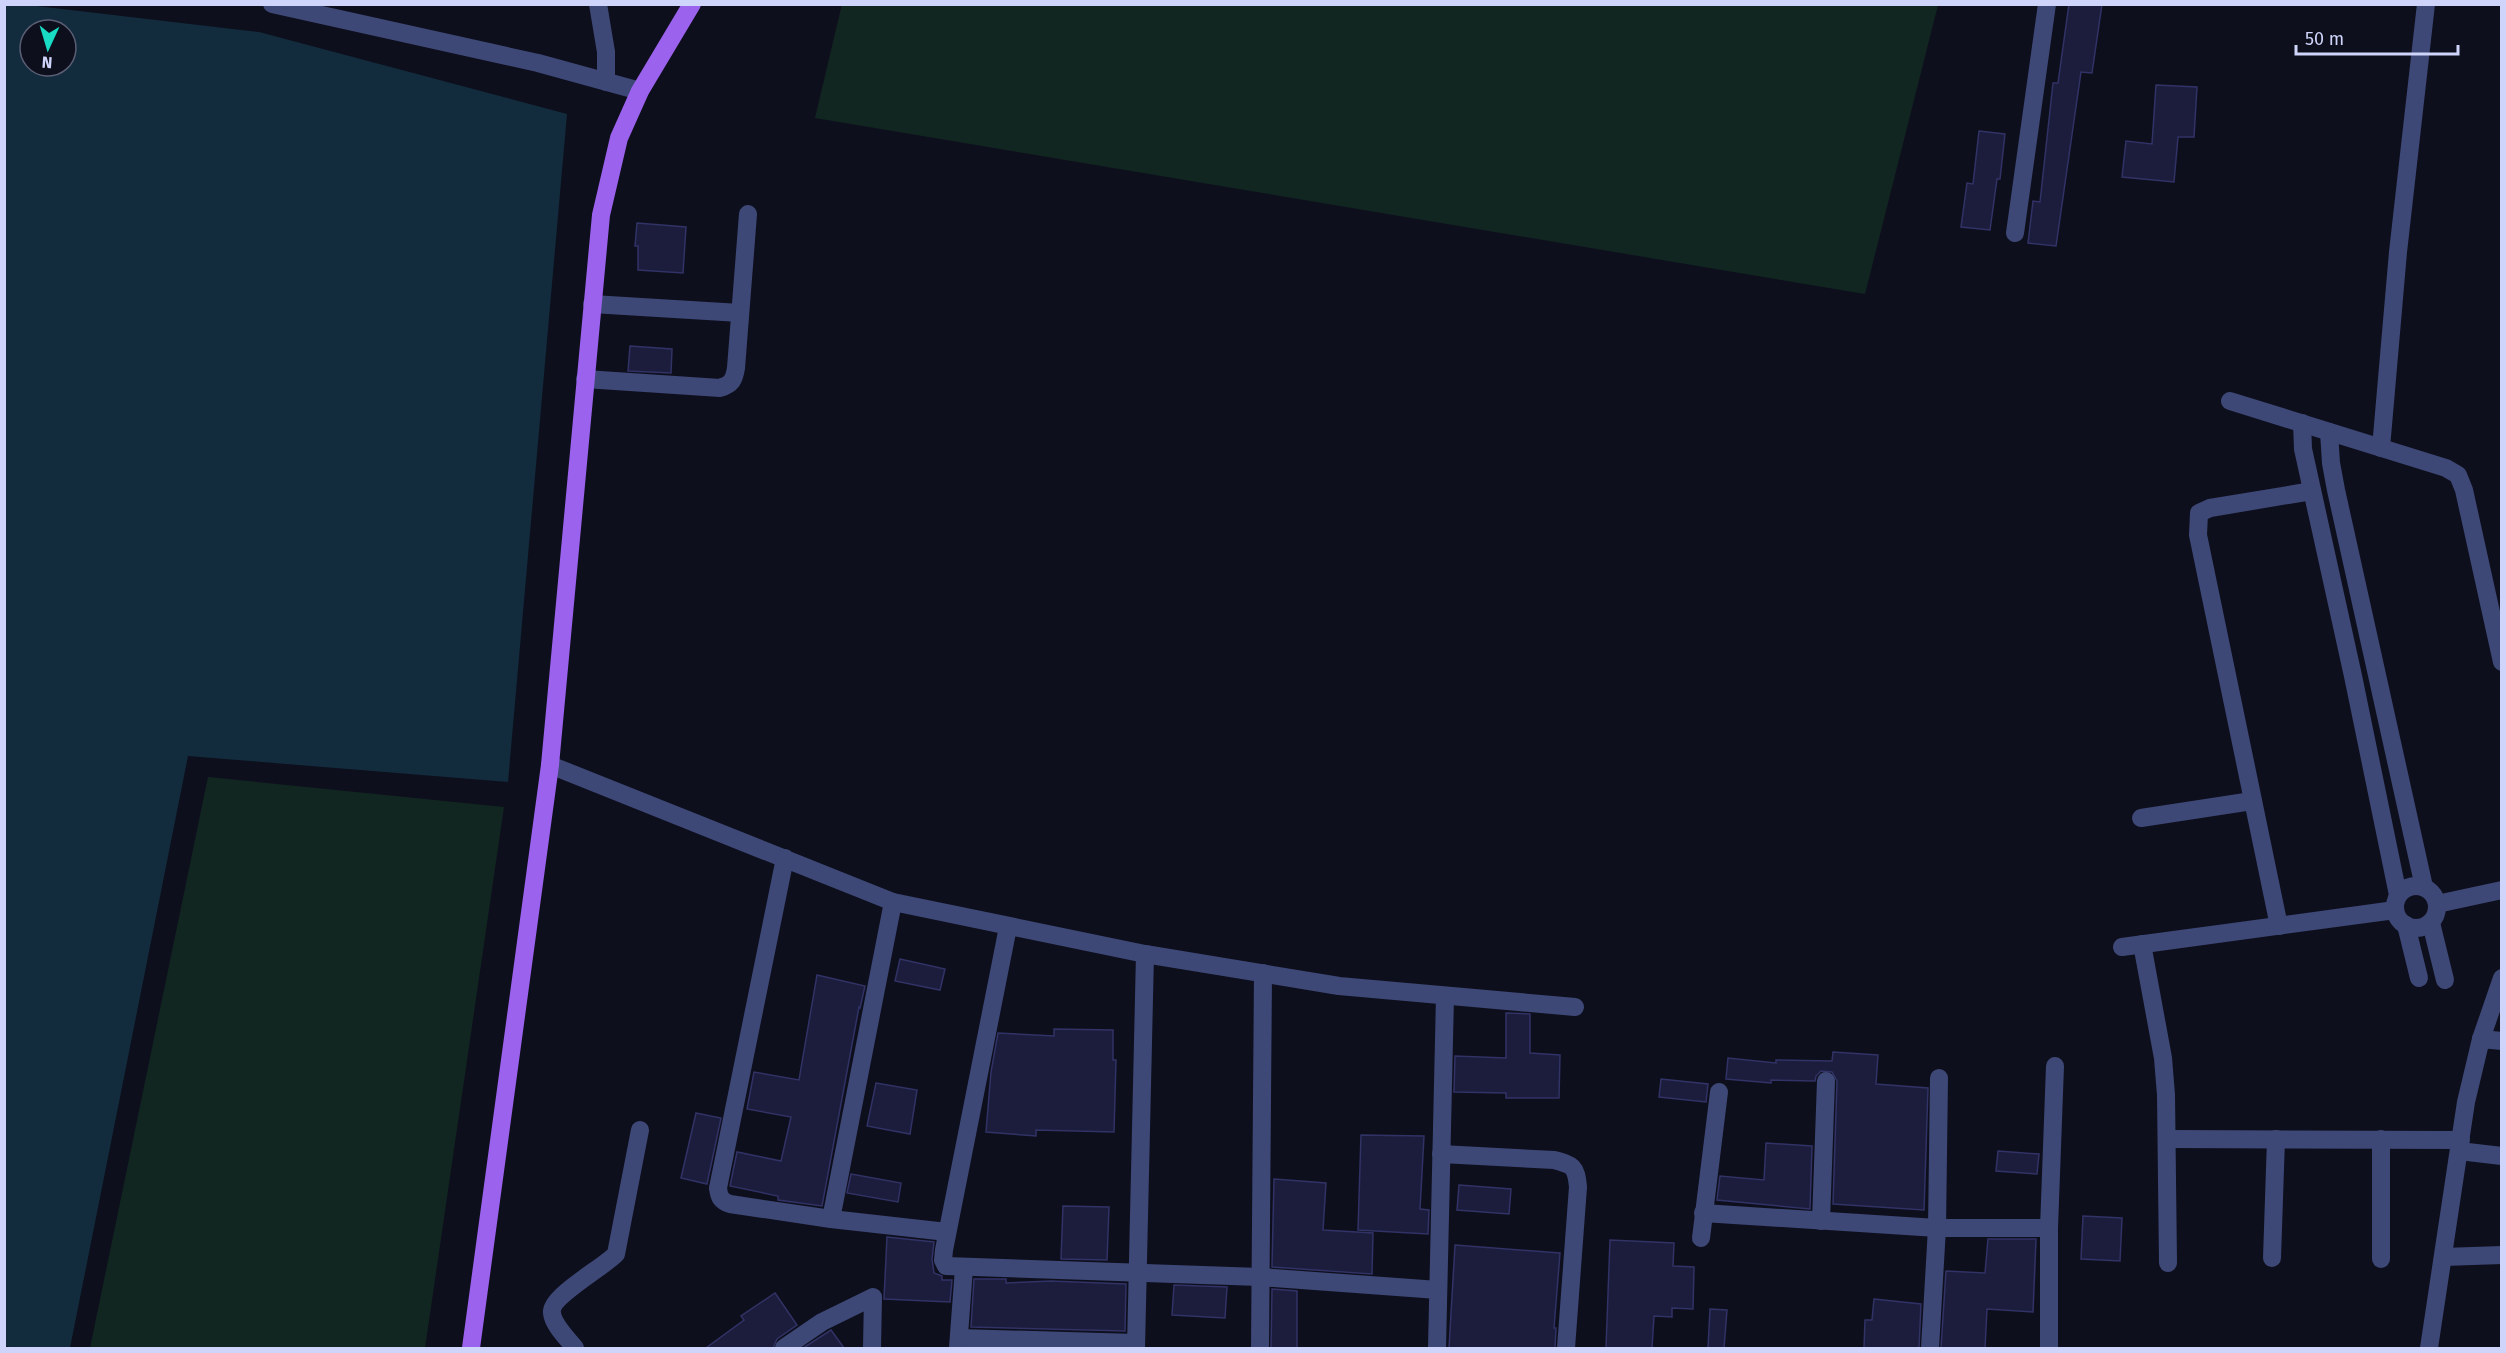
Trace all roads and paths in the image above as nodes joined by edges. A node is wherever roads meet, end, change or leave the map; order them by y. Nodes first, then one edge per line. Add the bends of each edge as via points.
1 (272, 4) edge
2 (598, 4) edge
3 (692, 4) edge
4 (2047, 4) edge
5 (2426, 4) edge
6 (606, 82) junction
7 (640, 91) junction
8 (748, 214) dead end
9 (2015, 233) dead end
10 (592, 304) junction
11 (740, 313) junction
12 (585, 379) junction
13 (2229, 401) dead end
14 (2302, 423) junction
15 (2329, 432) junction
16 (2381, 448) junction
17 (2312, 491) junction
18 (2502, 662) edge
19 (550, 765) junction
20 (2252, 801) junction
21 (2141, 818) dead end
22 (785, 858) junction
23 (2424, 886) junction
24 (2502, 890) edge
25 (893, 902) junction
26 (2396, 902) junction
27 (2438, 904) junction
28 (2431, 922) junction
29 (2279, 926) junction
30 (2406, 926) junction
31 (1008, 927) junction
32 (2142, 944) junction
33 (2122, 947) dead end
34 (1145, 954) junction
35 (1263, 972) junction
36 (2419, 978) dead end
37 (2502, 978) edge
38 (2445, 980) dead end
39 (1444, 996) junction
40 (1575, 1007) dead end
41 (2481, 1039) junction
42 (2502, 1041) edge
43 (2055, 1066) dead end
44 (1939, 1078) dead end
45 (1826, 1081) dead end
46 (1719, 1092) dead end
47 (640, 1130) dead end
48 (2276, 1139) junction
49 (2381, 1139) junction
50 (2169, 1140) junction
51 (2460, 1146) junction
52 (1441, 1154) junction
53 (2502, 1156) edge
54 (1703, 1214) junction
55 (831, 1219) junction
56 (1821, 1221) junction
57 (1937, 1228) junction
58 (2049, 1228) junction
59 (947, 1232) junction
60 (1701, 1238) dead end
61 (2502, 1255) edge
62 (2443, 1257) junction
63 (2272, 1258) dead end
64 (2381, 1259) dead end
65 (2168, 1263) dead end
66 (964, 1268) junction
67 (1138, 1273) junction
68 (1260, 1277) junction
69 (1438, 1290) junction
70 (959, 1343) edge
71 (569, 1346) edge
72 (1136, 1346) edge
73 (471, 1348) edge
74 (784, 1348) edge
75 (872, 1348) edge
76 (1260, 1348) edge
77 (1437, 1348) edge
78 (1566, 1348) edge
79 (1930, 1348) edge
80 (2049, 1348) edge
81 (2429, 1348) edge

1 - 6 street via 538,63
2 - 6 street via 606,52
3 - 7 main road
4 - 9 street
5 - 16 street
6 - 7 street
7 - 10 main road via 619,138 601,215
8 - 11 street
10 - 11 street
10 - 12 main road
11 - 12 street via 736,368 730,385 720,388
12 - 19 main road
13 - 14 street
14 - 15 street
14 - 17 street
15 - 16 street
15 - 23 street via 2336,490
16 - 18 street via 2458,475
17 - 20 street via 2210,508 2199,513 2197,521
17 - 26 street via 2353,676
19 - 22 street
19 - 73 main road
20 - 21 street
20 - 29 street
22 - 25 street
22 - 55 street via 719,1196 730,1204
23 - 26 street via 2410,886
23 - 27 street
24 - 27 street
25 - 31 street
25 - 55 street
26 - 29 street
26 - 30 street via 2400,921
27 - 28 street
28 - 30 street via 2418,928
28 - 38 street
29 - 32 street
30 - 36 street
31 - 34 street
31 - 59 street
32 - 33 street
32 - 50 street via 2163,1058
34 - 35 street
34 - 67 street
35 - 39 street via 1339,986
35 - 68 street
37 - 41 street
39 - 40 street
39 - 52 street
41 - 42 street
41 - 51 street
43 - 58 street
44 - 57 street
45 - 56 street
46 - 54 street
47 - 71 street via 616,1254 558,1297 552,1306 551,1314
48 - 49 street
48 - 50 street
48 - 63 street
49 - 51 street
49 - 64 street
50 - 65 street
51 - 53 street
51 - 62 street
52 - 69 street
52 - 78 street via 1554,1160 1569,1164 1576,1171
54 - 56 street
54 - 60 street
55 - 59 street
56 - 57 street
57 - 58 street
57 - 79 street
58 - 80 street
59 - 66 street via 943,1260 946,1266
61 - 62 street
62 - 81 street
66 - 67 street
66 - 70 street
67 - 68 street
67 - 72 street
68 - 69 street
68 - 76 street
69 - 77 street
70 - 72 street
74 - 75 street via 822,1322 873,1297

